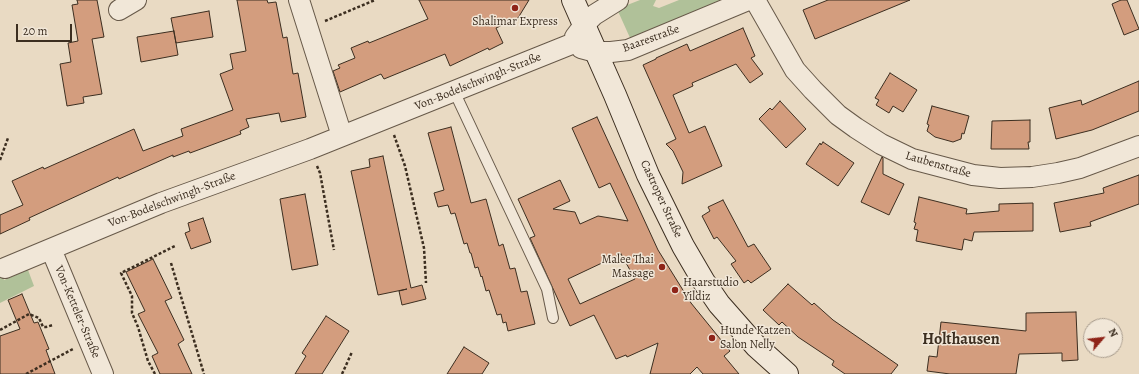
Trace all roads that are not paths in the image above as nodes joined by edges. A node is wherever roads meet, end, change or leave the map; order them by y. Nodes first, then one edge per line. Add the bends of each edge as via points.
1 (136, 0) edge
2 (299, 0) edge
3 (573, 0) edge
4 (618, 0) edge
5 (748, 0) edge
6 (755, 0) edge
7 (119, 10) dead end
8 (584, 25) junction
9 (569, 46) junction
10 (596, 52) junction
11 (454, 91) junction
12 (342, 136) junction
13 (1139, 146) edge
14 (51, 249) junction
15 (5, 268) dead end
16 (553, 318) dead end
17 (103, 374) edge
18 (787, 374) edge

1 - 7 street
2 - 12 street
3 - 8 main road, Castroper Straße
4 - 8 street via 594,15
5 - 10 street, Baarestraße via 628,50
6 - 13 street, Laubenstraße via 795,70 813,90 838,115 856,128 912,159 973,176 1032,177 1080,168
8 - 9 street
8 - 10 main road, Castroper Straße
9 - 10 street, Baarestraße
9 - 11 street, Von-Bodelschwingh-Straße
10 - 18 main road, Castroper Straße via 666,212 704,282 736,325
11 - 12 street, Von-Bodelschwingh-Straße
11 - 16 lane via 547,289
12 - 14 street, Von-Bodelschwingh-Straße via 161,203
14 - 15 street, Von-Bodelschwingh-Straße
14 - 17 street, Von-Ketteler-Straße

